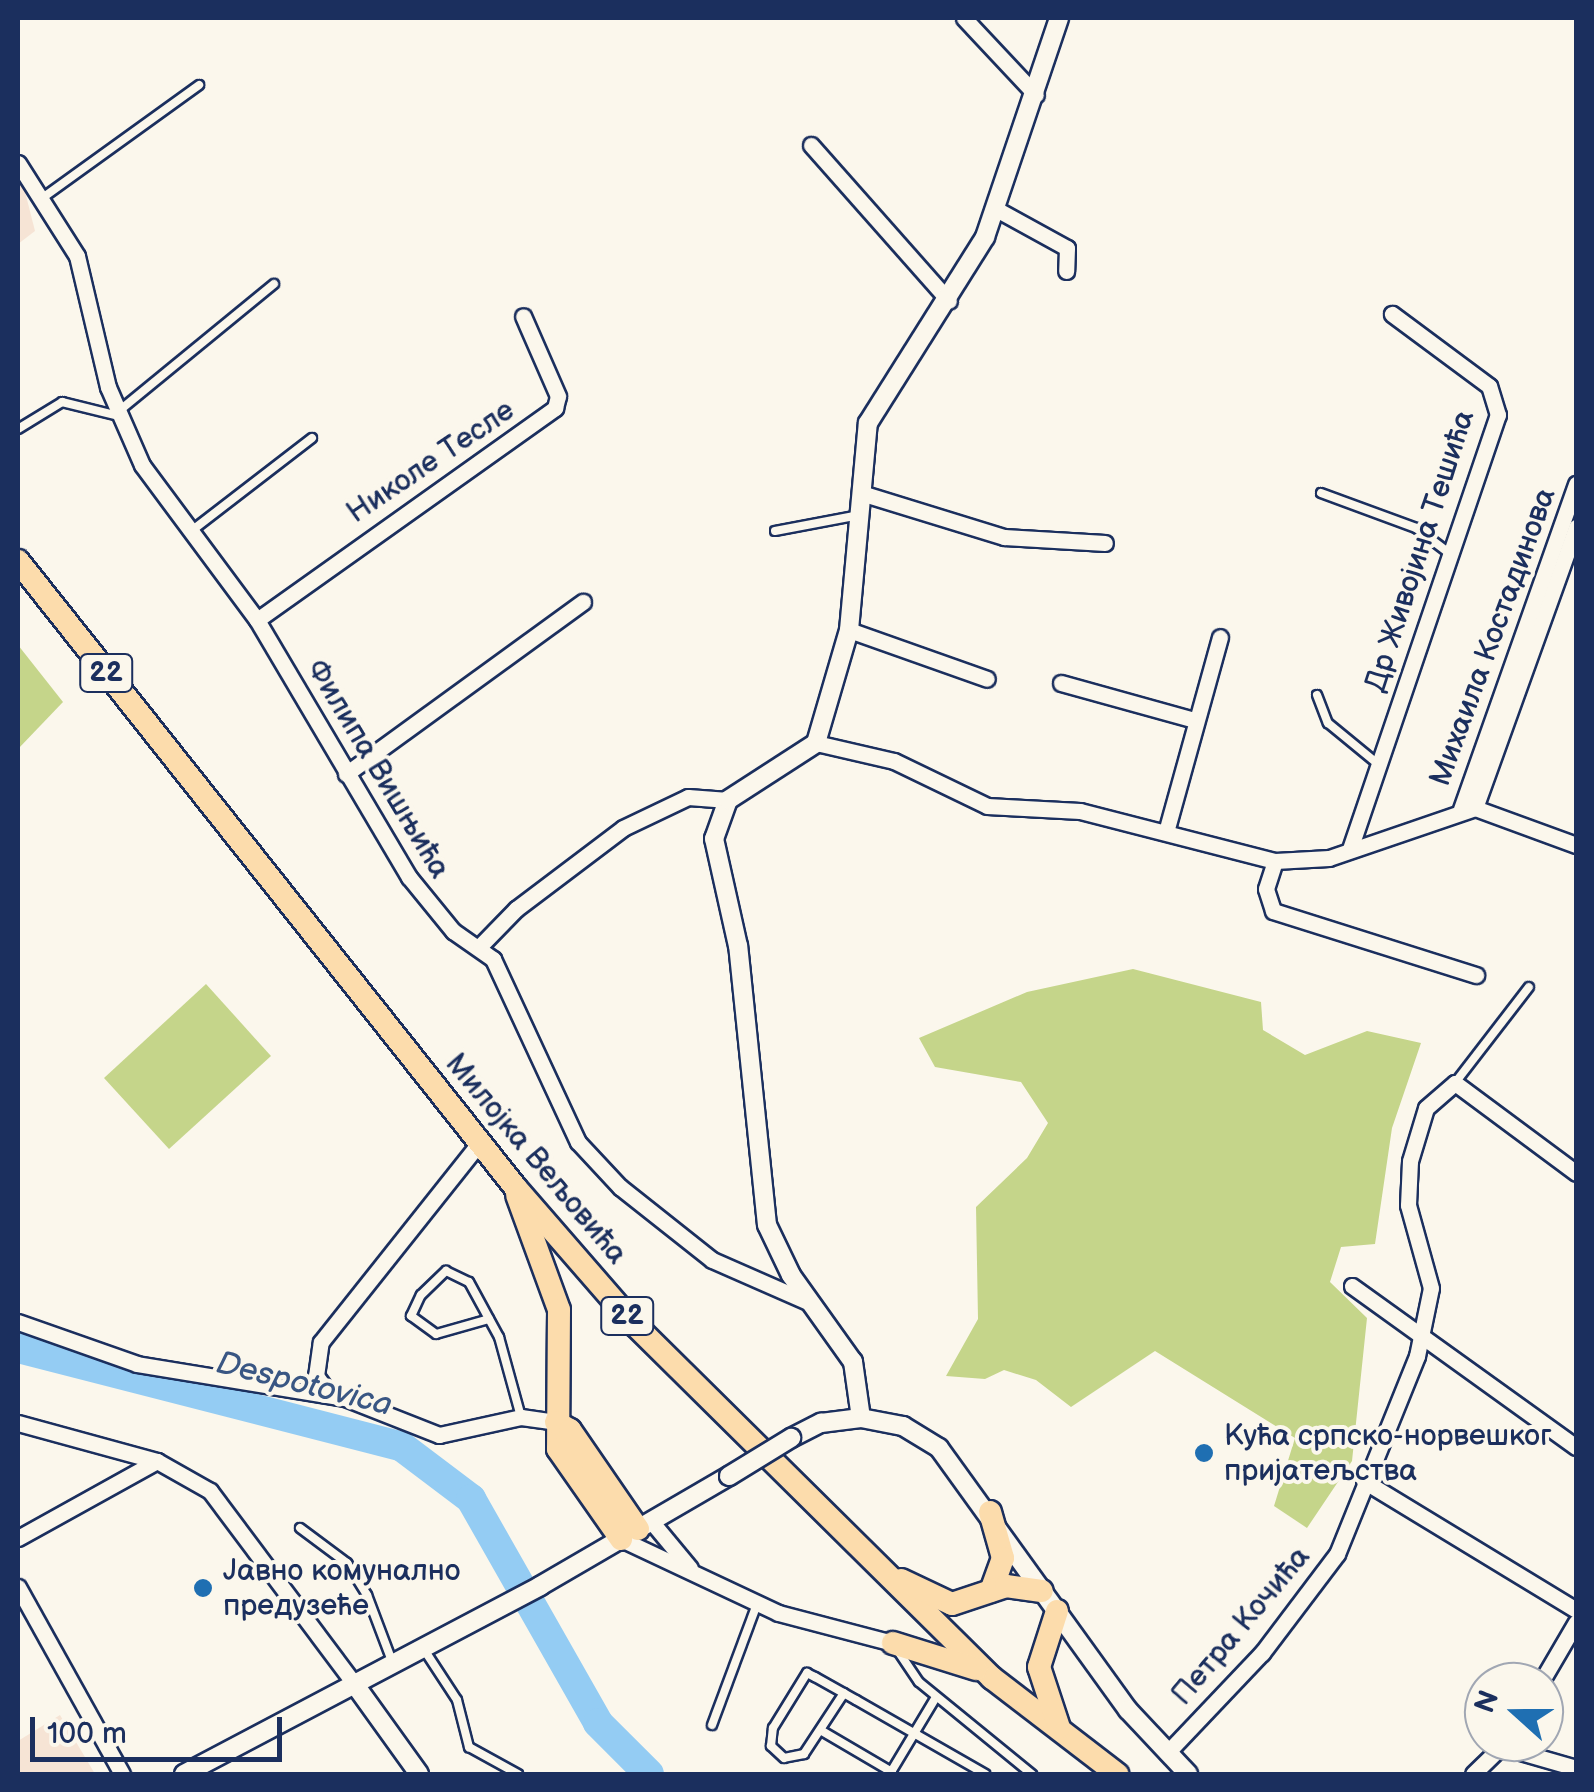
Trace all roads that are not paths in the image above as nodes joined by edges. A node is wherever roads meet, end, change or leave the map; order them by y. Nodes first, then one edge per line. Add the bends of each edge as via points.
1 (964, 18) edge
2 (1059, 18) edge
3 (199, 86) dead end
4 (1036, 95) junction
5 (810, 145) dead end
6 (18, 163) edge
7 (37, 202) junction
8 (996, 209) junction
9 (1066, 270) dead end
10 (274, 284) dead end
11 (948, 300) junction
12 (1392, 314) dead end
13 (523, 316) dead end
14 (122, 414) junction
15 (18, 428) edge
16 (312, 438) dead end
17 (1576, 484) edge
18 (1321, 492) dead end
19 (862, 493) junction
20 (860, 515) junction
21 (1576, 527) edge
22 (775, 531) dead end
23 (190, 532) junction
24 (1105, 543) dead end
25 (1449, 553) junction
26 (18, 561) edge
27 (583, 602) dead end
28 (257, 620) junction
29 (849, 630) junction
30 (1220, 636) dead end
31 (986, 678) dead end
32 (1061, 684) dead end
33 (1317, 695) dead end
34 (1194, 720) junction
35 (816, 742) junction
36 (1378, 764) junction
37 (346, 774) junction
38 (728, 800) junction
39 (1468, 808) junction
40 (1166, 832) junction
41 (1576, 845) edge
42 (1350, 849) junction
43 (1275, 861) junction
44 (480, 946) junction
45 (1476, 975) dead end
46 (1529, 987) dead end
47 (1454, 1083) junction
48 (480, 1142) junction
49 (1576, 1172) edge
50 (515, 1187) junction
51 (1352, 1286) dead end
52 (808, 1302) junction
53 (489, 1319) junction
54 (18, 1322) edge
55 (1424, 1337) junction
56 (330, 1395) junction
57 (521, 1417) junction
58 (861, 1418) junction
59 (556, 1422) junction
60 (18, 1423) edge
61 (1576, 1447) edge
62 (156, 1461) junction
63 (1364, 1481) junction
64 (990, 1512) junction
65 (300, 1528) dead end
66 (636, 1530) junction
67 (18, 1538) edge
68 (873, 1562) junction
69 (693, 1570) junction
70 (18, 1586) edge
71 (991, 1591) junction
72 (1042, 1592) junction
73 (757, 1604) junction
74 (1576, 1610) edge
75 (1057, 1611) junction
76 (1576, 1622) edge
77 (894, 1642) junction
78 (422, 1648) junction
79 (392, 1661) junction
80 (1553, 1662) edge
81 (992, 1678) junction
82 (353, 1682) junction
83 (844, 1693) junction
84 (936, 1697) junction
85 (712, 1725) dead end
86 (822, 1731) junction
87 (914, 1733) junction
88 (1063, 1736) junction
89 (1167, 1753) junction
90 (893, 1773) edge
91 (122, 1774) edge
92 (184, 1774) edge
93 (419, 1774) edge
94 (518, 1774) edge
95 (985, 1774) edge
96 (1032, 1774) edge
97 (1117, 1774) edge
98 (1188, 1774) edge

1 - 4 street
2 - 4 street
3 - 7 lane
4 - 8 street
5 - 11 street
6 - 7 street, Филипа Вишњића
7 - 14 street, Филипа Вишњића via 77,256 108,386
8 - 9 street via 1067,248
8 - 11 street
10 - 14 lane
11 - 19 street via 868,424
12 - 25 street, Др Живојина Тешића via 1497,399 1498,415
13 - 28 street, Николе Тесле via 558,396 555,408
14 - 15 lane via 62,402
14 - 23 street, Филипа Вишњића via 142,465
16 - 23 lane
17 - 39 street, Михаила Костадинова
18 - 25 lane via 1416,528
19 - 20 street
19 - 24 street via 1004,537
20 - 22 lane
20 - 29 street
21 - 39 street, Михаила Костадинова
23 - 28 street, Филипа Вишњића
25 - 36 street, Др Живојина Тешића
26 - 48 main road, Милојка Вељовића / 22
27 - 37 street
28 - 37 street, Филипа Вишњића
29 - 31 street
29 - 35 street
30 - 34 street
32 - 34 street
33 - 36 lane via 1328,724
34 - 40 street
35 - 38 street
35 - 40 street via 894,761 988,806 1080,811
36 - 42 street, Др Живојина Тешића
37 - 44 street, Филипа Вишњића via 435,912
38 - 44 street via 688,797 623,828 516,909
38 - 52 street via 714,839 738,946 764,1209 775,1245
39 - 41 street
39 - 42 street
40 - 43 street
42 - 43 street via 1303,862
43 - 45 street via 1266,889 1273,911
44 - 52 street, Филипа Вишњића via 493,959 567,1123 589,1155 712,1260
46 - 47 lane
47 - 49 street
47 - 55 street, Петра Кочића via 1426,1108 1410,1161 1412,1230 1430,1272
48 - 50 main road, Милојка Вељовића / 22
48 - 56 street via 321,1342 316,1376
50 - 59 main road via 555,1291
50 - 68 main road, Милојка Вељовића / 22 via 662,1354
51 - 55 street
52 - 58 street via 853,1362
53 - 53 lane via 469,1282 446,1272 420,1295 411,1316 436,1334
53 - 57 lane
54 - 56 street via 137,1364
55 - 61 street
55 - 63 street, Петра Кочића
56 - 57 street via 439,1435
57 - 59 street
58 - 64 street via 904,1426 940,1448
58 - 66 street, bridge via 822,1423 791,1438
59 - 66 main road via 558,1449
60 - 62 street
62 - 67 street
62 - 82 street via 210,1491
63 - 74 street
63 - 89 street, Петра Кочића via 1337,1554 1262,1653
64 - 71 main road via 1003,1558
64 - 72 street
65 - 79 lane via 347,1563 367,1594
66 - 69 street
66 - 69 street
66 - 78 street
68 - 71 main road via 952,1604
68 - 81 main road, Милојка Вељовића / 22
69 - 73 street
70 - 91 street
71 - 72 main road via 1028,1586
72 - 75 street
73 - 77 street
73 - 85 lane
75 - 88 main road via 1039,1667 1045,1700
75 - 89 street
76 - 80 street
77 - 81 main road via 948,1656
77 - 84 lane
78 - 79 street
78 - 94 lane via 457,1700 469,1748
79 - 82 street
81 - 88 main road, Милојка Вељовића / 22
82 - 92 street
82 - 93 street
83 - 86 lane
83 - 86 lane via 803,1674 770,1746 784,1758 798,1758
83 - 87 lane
84 - 87 lane
84 - 96 lane
86 - 90 lane
87 - 90 lane
87 - 95 lane
88 - 97 main road, Милојка Вељовића / 22
89 - 98 street

